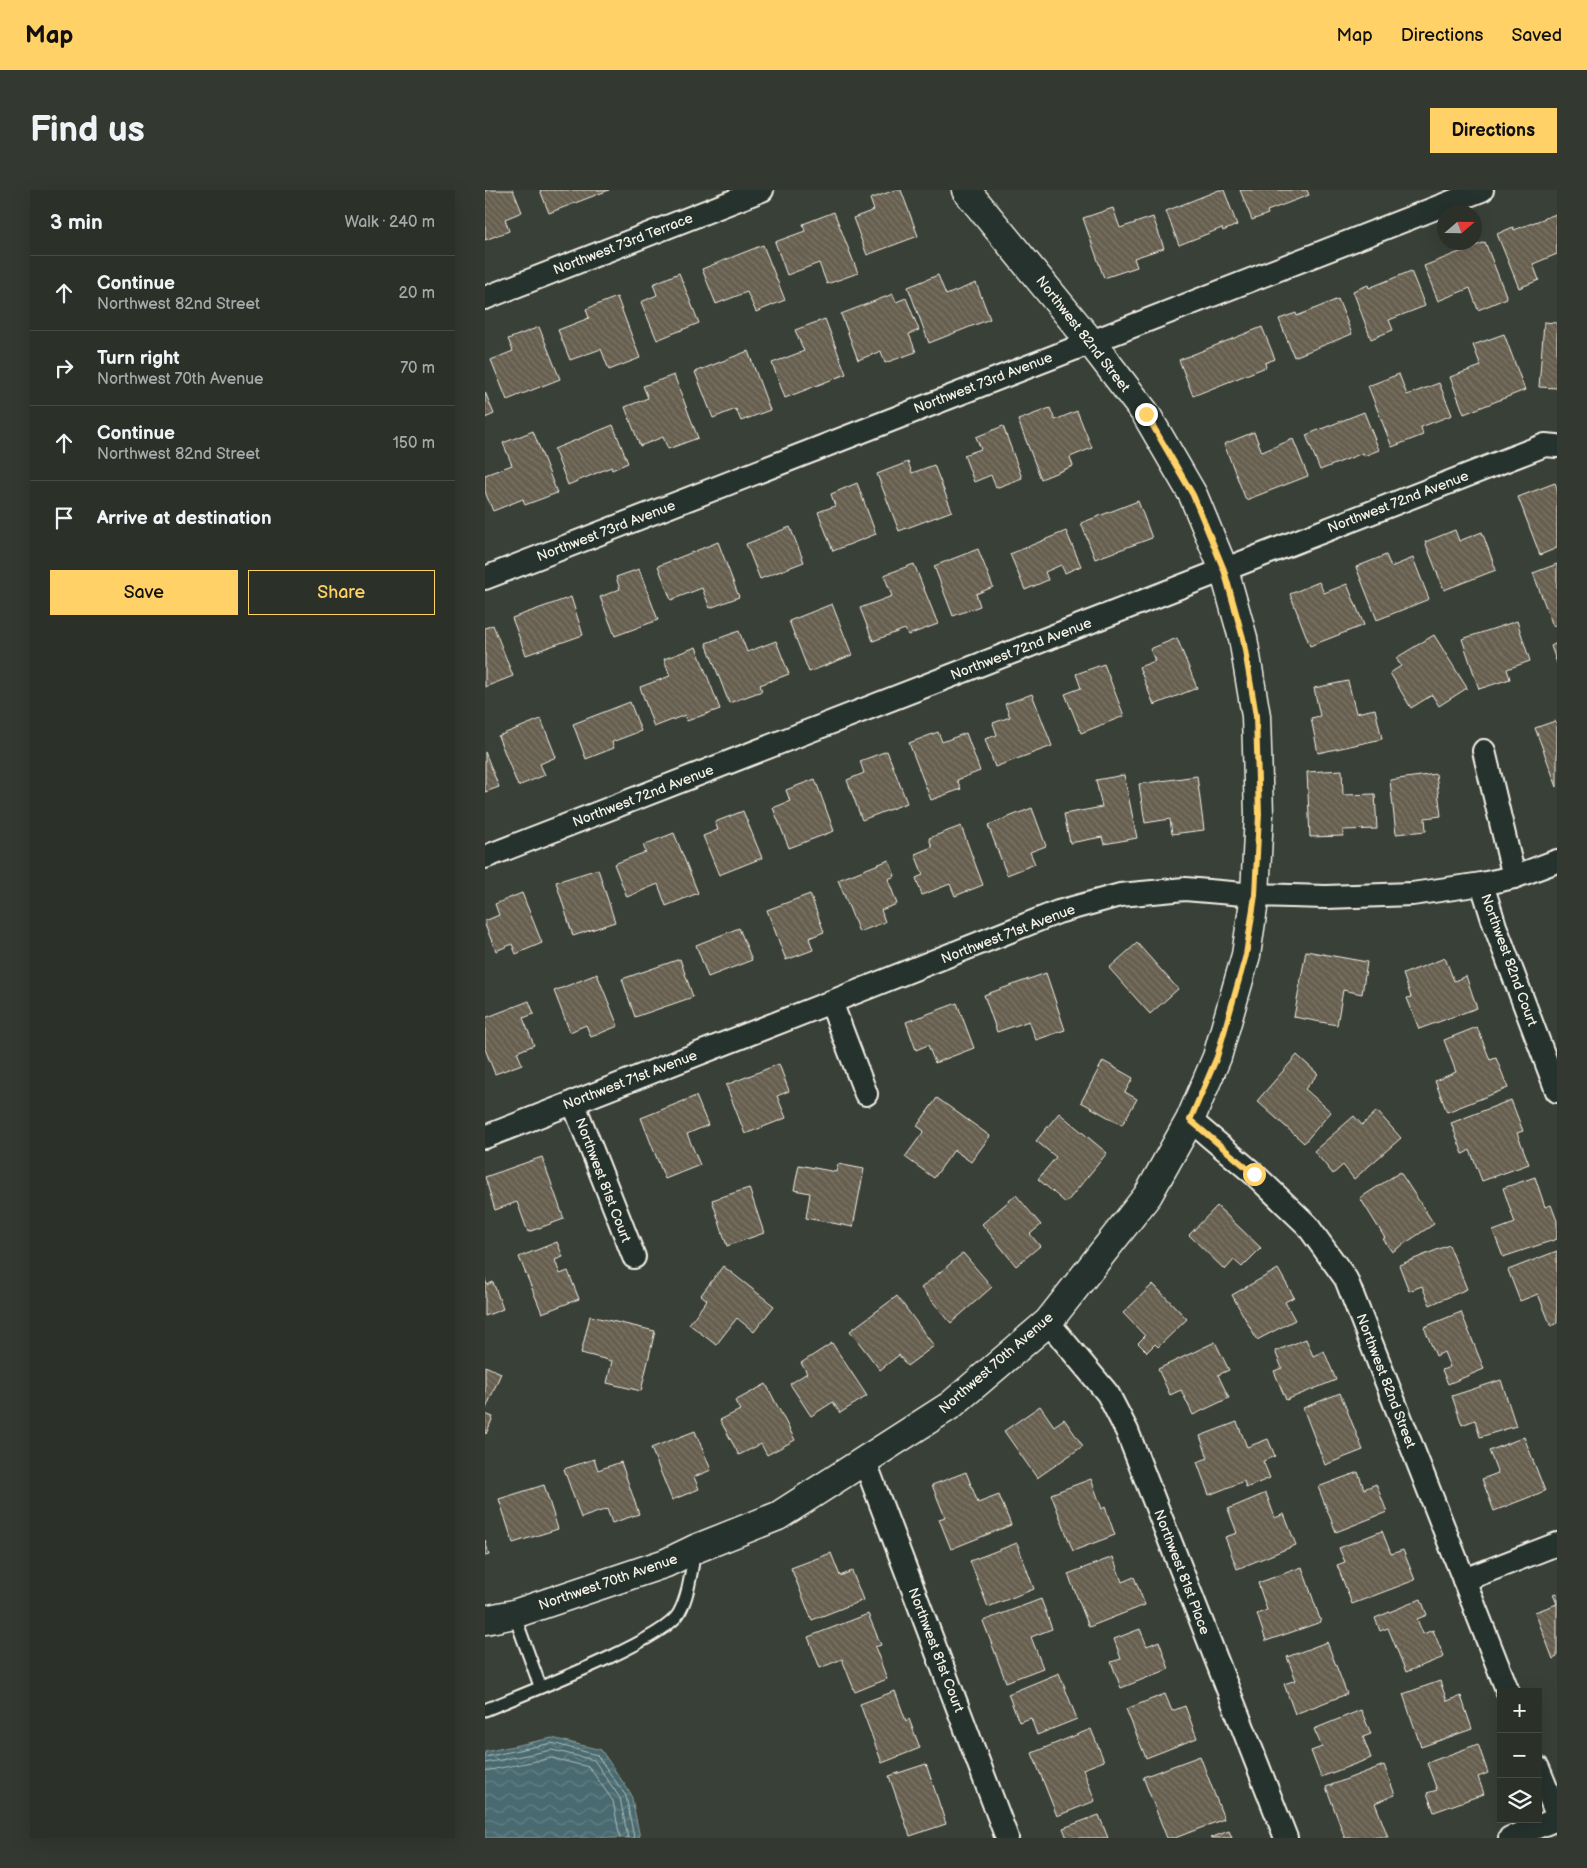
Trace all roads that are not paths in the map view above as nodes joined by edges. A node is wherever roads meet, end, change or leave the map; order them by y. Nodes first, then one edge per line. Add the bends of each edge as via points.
1 (762, 190) edge
2 (966, 190) edge
3 (1482, 190) edge
4 (485, 298) edge
5 (1090, 341) junction
6 (1557, 446) edge
7 (1224, 570) junction
8 (485, 578) edge
9 (1484, 751) dead end
10 (485, 857) edge
11 (1557, 861) edge
12 (1514, 877) junction
13 (1482, 884) junction
14 (1255, 895) junction
15 (831, 1002) junction
16 (1557, 1091) edge
17 (867, 1094) dead end
18 (573, 1102) junction
19 (1190, 1120) junction
20 (485, 1137) edge
21 (634, 1257) dead end
22 (1048, 1322) junction
23 (865, 1462) junction
24 (1557, 1544) edge
25 (695, 1549) junction
26 (1464, 1580) junction
27 (514, 1614) junction
28 (485, 1620) edge
29 (540, 1686) junction
30 (1506, 1688) edge
31 (485, 1710) edge
32 (1542, 1778) edge
33 (1557, 1815) edge
34 (1557, 1819) edge
35 (1007, 1838) edge
36 (1286, 1838) edge
37 (1510, 1838) edge

1 - 4 street, Northwest 73rd Terrace
2 - 5 street, Northwest 82nd Street
3 - 5 street, Northwest 73rd Avenue
5 - 7 street, Northwest 82nd Street via 1151,422 1193,495
5 - 8 street, Northwest 73rd Avenue
6 - 7 street, Northwest 72nd Avenue via 1545,445
7 - 10 street, Northwest 72nd Avenue
7 - 14 street, Northwest 82nd Street via 1243,638 1256,716 1259,814
9 - 12 street
11 - 12 street, Northwest 71st Avenue
12 - 13 street, Northwest 71st Avenue
13 - 14 street, Northwest 71st Avenue via 1412,894
13 - 16 street, Northwest 82nd Court
14 - 15 street, Northwest 71st Avenue via 1185,889 1120,895 1058,912
14 - 19 street, Northwest 70th Avenue via 1246,955 1217,1057
15 - 17 street
15 - 18 street, Northwest 71st Avenue
18 - 20 street, Northwest 71st Avenue
18 - 21 street, Northwest 81st Court
19 - 22 street, Northwest 70th Avenue via 1148,1195
19 - 26 street, Northwest 82nd Street via 1254,1174 1307,1225 1346,1279
22 - 23 street, Northwest 70th Avenue via 951,1405
22 - 36 street, Northwest 81st Place via 1108,1394 1127,1430
23 - 25 street, Northwest 70th Avenue via 778,1516
23 - 35 street, Northwest 81st Court
24 - 26 street
25 - 27 street, Northwest 70th Avenue via 666,1563
25 - 29 lane via 689,1585 679,1614 667,1627
26 - 30 street, Northwest 82nd Street
27 - 28 street, Northwest 70th Avenue
27 - 29 lane
29 - 31 lane
32 - 33 street
34 - 37 street

